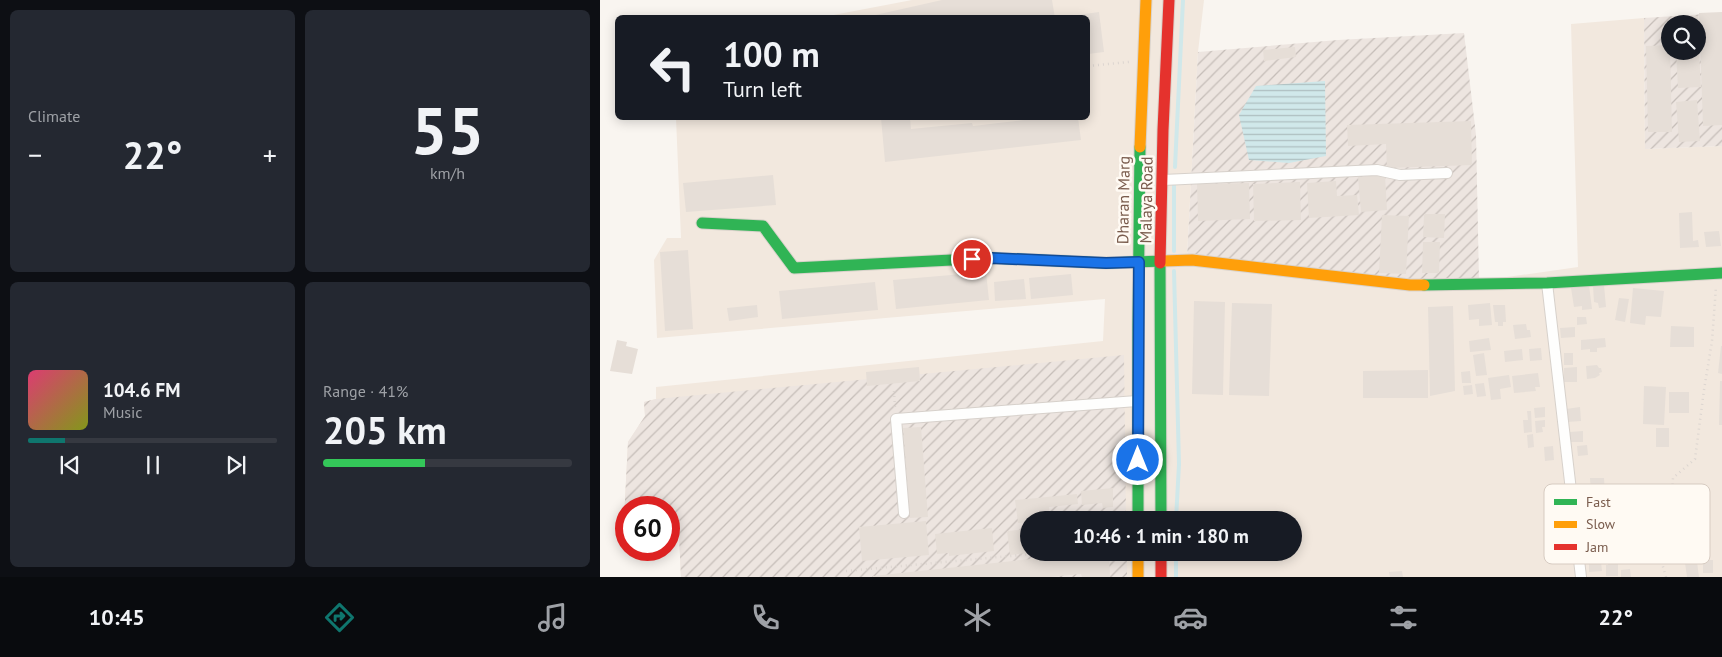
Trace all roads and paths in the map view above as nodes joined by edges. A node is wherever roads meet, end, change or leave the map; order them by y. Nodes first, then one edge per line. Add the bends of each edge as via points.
1 (1146, 0) edge
2 (1168, 0) edge
3 (1144, 45) junction
4 (1166, 45) junction
5 (1143, 61) junction
6 (1090, 66) edge
7 (1447, 173) dead end
8 (1163, 180) junction
9 (702, 222) dead end
10 (1139, 262) junction
11 (1162, 262) junction
12 (1720, 273) edge
13 (1547, 283) junction
14 (894, 391) dead end
15 (1137, 401) junction
16 (896, 420) junction
17 (1570, 484) edge
18 (1673, 484) edge
19 (1138, 511) edge
20 (1161, 511) edge
21 (904, 513) dead end
22 (1020, 555) edge
23 (1138, 561) edge
24 (1161, 561) edge
25 (1579, 564) edge
26 (1662, 564) edge
27 (846, 571) dead end
28 (1138, 577) edge
29 (1161, 577) edge
30 (1581, 577) edge
31 (1666, 577) edge

1 - 3 main road, Dharan Marg
2 - 4 main road, Malaya Road
3 - 4 main road
3 - 5 main road, Dharan Marg
4 - 8 main road, Malaya Road
5 - 6 path
5 - 10 main road, Dharan Marg
7 - 8 street via 1400,174 1377,170
8 - 11 main road, Malaya Road
9 - 10 main road via 763,226 794,268 991,258
10 - 11 main road
10 - 15 main road, Dharan Marg
11 - 13 main road via 1192,260 1410,285
11 - 20 main road, Malaya Road
12 - 13 main road
12 - 18 path via 1695,459 1673,478
13 - 17 street
14 - 16 path
15 - 16 street
15 - 19 main road, Dharan Marg
16 - 21 street
22 - 27 path
23 - 28 main road
24 - 29 main road
25 - 30 street
26 - 31 path

